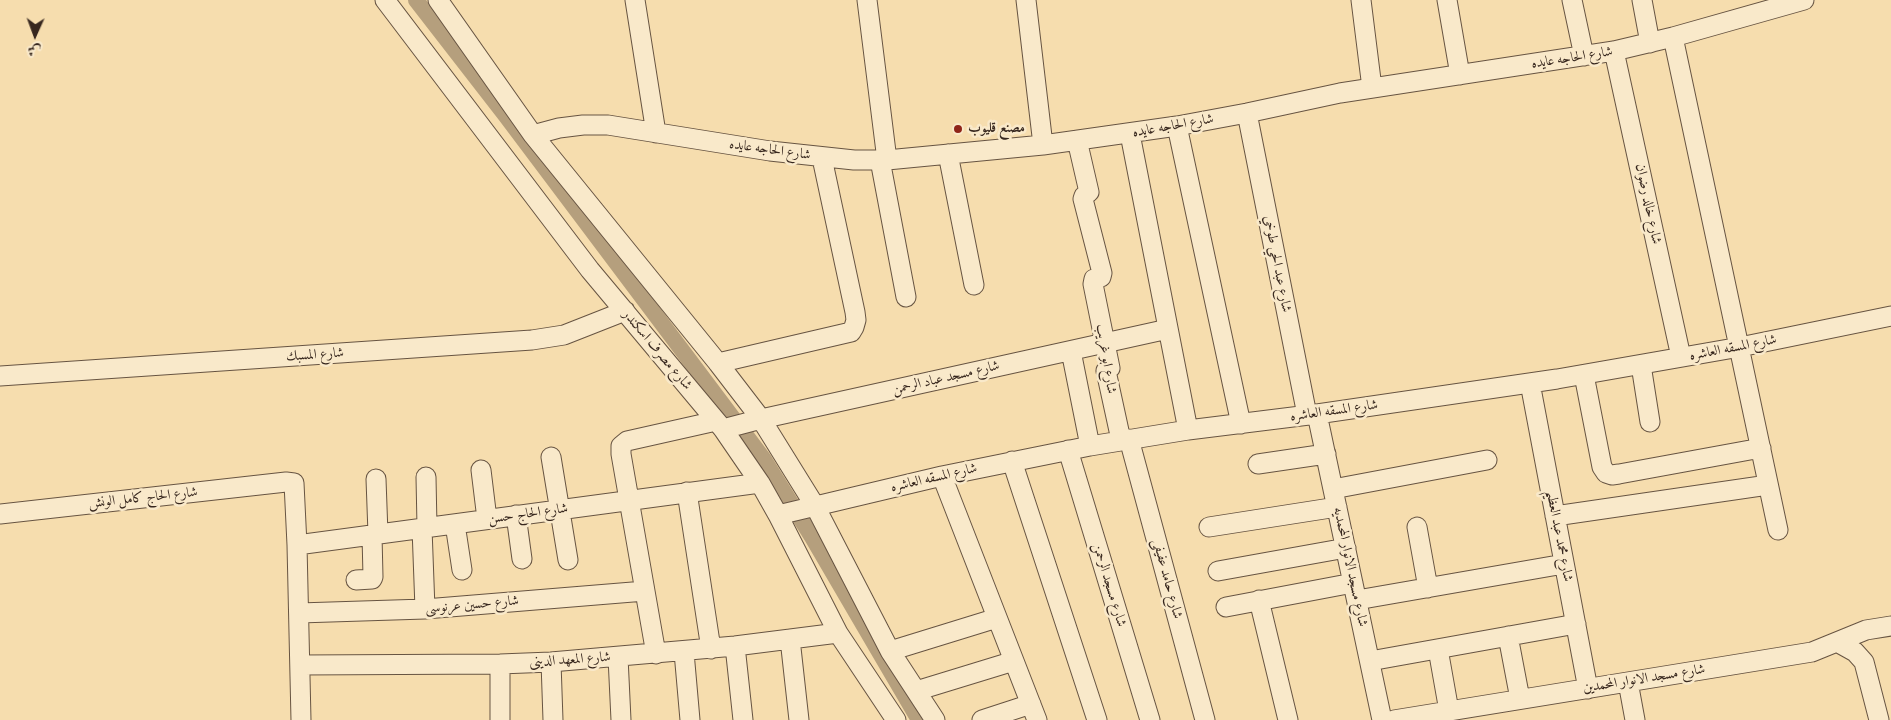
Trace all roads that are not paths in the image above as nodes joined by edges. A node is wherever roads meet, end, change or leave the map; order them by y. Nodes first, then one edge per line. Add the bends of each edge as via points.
1 (385, 0) edge
2 (438, 0) edge
3 (635, 0) edge
4 (867, 0) edge
5 (1026, 0) edge
6 (1361, 0) edge
7 (1446, 0) edge
8 (1572, 0) edge
9 (1642, 0) edge
10 (1804, 0) edge
11 (1673, 37) junction
12 (1650, 43) junction
13 (1614, 51) junction
14 (1584, 56) junction
15 (1460, 76) junction
16 (1372, 88) junction
17 (1247, 113) junction
18 (1177, 126) junction
19 (656, 133) junction
20 (1130, 134) junction
21 (533, 135) junction
22 (1077, 140) junction
23 (1043, 145) junction
24 (948, 154) junction
25 (822, 158) junction
26 (884, 160) junction
27 (974, 285) dead end
28 (906, 297) dead end
29 (625, 311) junction
30 (1891, 316) edge
31 (1168, 329) junction
32 (1105, 343) junction
33 (1740, 347) junction
34 (1070, 351) junction
35 (1681, 357) junction
36 (718, 363) junction
37 (1641, 365) junction
38 (1584, 375) junction
39 (0, 376) edge
40 (1530, 383) junction
41 (1312, 415) junction
42 (761, 420) junction
43 (1650, 422) dead end
44 (1240, 424) junction
45 (720, 425) junction
46 (1188, 430) junction
47 (1125, 440) junction
48 (1090, 446) junction
49 (1761, 448) junction
50 (1068, 450) junction
51 (1326, 454) junction
52 (551, 457) dead end
53 (1487, 460) dead end
54 (1012, 461) junction
55 (1258, 464) dead end
56 (481, 470) dead end
57 (942, 476) junction
58 (426, 477) dead end
59 (376, 479) dead end
60 (760, 483) junction
61 (1768, 484) junction
62 (687, 492) junction
63 (1335, 498) junction
64 (629, 500) junction
65 (815, 506) junction
66 (561, 509) junction
67 (0, 514) edge
68 (516, 515) junction
69 (778, 515) junction
70 (1555, 516) junction
71 (486, 519) junction
72 (455, 524) junction
73 (1209, 527) dead end
74 (1417, 527) dead end
75 (424, 528) junction
76 (1778, 530) dead end
77 (375, 535) junction
78 (297, 545) junction
79 (1346, 548) junction
80 (522, 559) dead end
81 (568, 560) dead end
82 (1564, 564) junction
83 (462, 570) dead end
84 (1218, 571) dead end
85 (356, 580) dead end
86 (1428, 588) junction
87 (645, 591) junction
88 (1355, 591) junction
89 (1259, 600) junction
90 (1226, 607) dead end
91 (425, 609) junction
92 (299, 613) junction
93 (997, 618) junction
94 (1576, 624) junction
95 (1891, 626) edge
96 (838, 633) junction
97 (1508, 636) junction
98 (790, 639) junction
99 (1837, 642) junction
100 (735, 646) junction
101 (711, 649) junction
102 (1438, 649) junction
103 (890, 651) junction
104 (684, 652) junction
105 (656, 654) junction
106 (618, 657) junction
107 (1014, 661) junction
108 (1370, 661) junction
109 (551, 662) junction
110 (500, 664) junction
111 (300, 665) junction
112 (1628, 682) junction
113 (1588, 689) junction
114 (916, 691) junction
115 (1520, 699) junction
116 (1449, 711) junction
117 (1034, 712) edge
118 (301, 720) edge
119 (500, 720) edge
120 (553, 720) edge
121 (620, 720) edge
122 (690, 720) edge
123 (744, 720) edge
124 (799, 720) edge
125 (896, 720) edge
126 (935, 720) edge
127 (982, 720) edge
128 (1097, 720) edge
129 (1150, 720) edge
130 (1206, 720) edge
131 (1288, 720) edge
132 (1382, 720) edge
133 (1394, 720) edge
134 (1635, 720) edge
135 (1879, 720) edge

1 - 29 street, شارع مصرف اسكندر via 590,270
2 - 21 street
3 - 19 street
4 - 26 street
5 - 23 street
6 - 16 street
7 - 15 street
8 - 14 street
9 - 12 street
10 - 11 street, شارع الحاجه عايده
11 - 12 street, شارع الحاجه عايده
11 - 33 street
12 - 13 street, شارع الحاجه عايده
13 - 14 street, شارع الحاجه عايده
13 - 35 street, شارع خالد رضوان
14 - 15 street, شارع الحاجه عايده
15 - 16 street, شارع الحاجه عايده
16 - 17 street, شارع الحاجه عايده
17 - 18 street, شارع الحاجه عايده
17 - 41 street, شارع عبد الحي طوخي
18 - 20 street, شارع الحاجه عايده
18 - 44 street
19 - 21 street, شارع الحاجه عايده via 591,125
19 - 25 street, شارع الحاجه عايده
20 - 22 street, شارع الحاجه عايده
20 - 31 street
21 - 36 street
22 - 23 street, شارع الحاجه عايده
22 - 32 street, شارع ابو غريب via 1089,192 1083,199 1102,273 1093,281
23 - 24 street, شارع الحاجه عايده
24 - 26 street, شارع الحاجه عايده
24 - 27 street
25 - 26 street, شارع الحاجه عايده
25 - 36 street via 855,312 854,327 851,332
26 - 28 street
29 - 39 street, شارع المسبك via 564,335 532,340
29 - 45 street, شارع مصرف اسكندر
30 - 33 street, شارع المسقه العاشره
31 - 32 street, شارع مسجد عباد الرحمن
31 - 46 street
32 - 34 street, شارع مسجد عباد الرحمن
32 - 47 street, شارع ابو غريب via 1110,368 1106,371
33 - 35 street, شارع المسقه العاشره
33 - 49 street
34 - 42 street, شارع مسجد عباد الرحمن
34 - 48 street
35 - 37 street, شارع المسقه العاشره
36 - 42 street
37 - 38 street, شارع المسقه العاشره
37 - 43 street
38 - 40 street, شارع المسقه العاشره
38 - 49 street via 1602,467 1606,473
40 - 41 street, شارع المسقه العاشره
40 - 70 street, شارع محمد عبد العظيم
41 - 44 street, شارع المسقه العاشره
41 - 51 street, شارع مسجد الانوار المحمديه
42 - 45 street, شارع مسجد عباد الرحمن
42 - 65 street
44 - 46 street, شارع المسقه العاشره
45 - 60 street, شارع مصرف اسكندر
45 - 64 street, شارع مسجد عباد الرحمن via 623,443 620,450
46 - 47 street, شارع المسقه العاشره
47 - 48 street, شارع المسقه العاشره
47 - 130 street, شارع حامد عفيفى
48 - 50 street, شارع المسقه العاشره
49 - 61 street
50 - 54 street, شارع المسقه العاشره
50 - 129 street, شارع مسجد الرحمن
51 - 55 street
51 - 63 street, شارع مسجد الانوار المحمديه
52 - 66 street
53 - 63 street
54 - 57 street, شارع المسقه العاشره
54 - 128 street
56 - 71 street
57 - 65 street, شارع المسقه العاشره
57 - 93 street
58 - 75 street
59 - 77 street
60 - 62 street, شارع الحاج حسن
60 - 69 street, شارع مصرف اسكندر
61 - 70 street
61 - 76 street
62 - 64 street, شارع الحاج حسن
62 - 101 street
63 - 73 street
63 - 79 street, شارع مسجد الانوار المحمديه
64 - 66 street, شارع الحاج حسن
64 - 87 street
65 - 69 street, شارع المسقه العاشره
65 - 103 street
66 - 68 street, شارع الحاج حسن
66 - 81 street
67 - 78 street, شارع الحاج كامل الونش via 286,482 296,486
68 - 71 street, شارع الحاج حسن
68 - 80 street
69 - 96 street, شارع مصرف اسكندر
70 - 82 street, شارع محمد عبد العظيم
71 - 72 street, شارع الحاج حسن
72 - 75 street, شارع الحاج حسن
72 - 83 street
74 - 86 street
75 - 77 street, شارع الحاج حسن
75 - 91 street
77 - 78 street, شارع الحاج حسن
77 - 85 street via 373,577
78 - 92 street
79 - 84 street
79 - 88 street, شارع مسجد الانوار المحمديه
82 - 86 street
82 - 94 street, شارع محمد عبد العظيم
86 - 88 street
87 - 91 street, شارع حسين عرنوسى
87 - 105 street
88 - 89 street
88 - 108 street, شارع مسجد الانوار المحمديه
89 - 90 street
89 - 131 street
91 - 92 street, شارع حسين عرنوسى
92 - 111 street
93 - 103 street
93 - 107 street
94 - 97 street
94 - 113 street, شارع محمد عبد العظيم
95 - 99 street, شارع مسجد الانوار المحمدين via 1866,630
96 - 98 street, شارع المعهد الدينى
96 - 125 street, شارع مصرف اسكندر
97 - 102 street
97 - 115 street
98 - 100 street, شارع المعهد الدينى
98 - 124 street
99 - 112 street, شارع مسجد الانوار المحمدين via 1812,652
99 - 135 street via 1855,652 1864,662
100 - 101 street, شارع المعهد الدينى
100 - 123 street
101 - 104 street, شارع المعهد الدينى
102 - 108 street
102 - 116 street
103 - 114 street
104 - 105 street, شارع المعهد الدينى
104 - 122 street
105 - 106 street, شارع المعهد الدينى
106 - 109 street, شارع المعهد الدينى
106 - 121 street
107 - 114 street
107 - 117 street
108 - 132 street, شارع مسجد الانوار المحمديه
109 - 110 street, شارع المعهد الدينى
109 - 120 street
110 - 111 street, شارع المعهد الدينى
110 - 119 street
111 - 118 street
112 - 113 street, شارع مسجد الانوار المحمدين
112 - 134 street
113 - 115 street, شارع مسجد الانوار المحمدين
114 - 126 street
115 - 116 street, شارع مسجد الانوار المحمدين
116 - 133 street, شارع مسجد الانوار المحمدين
117 - 127 street

